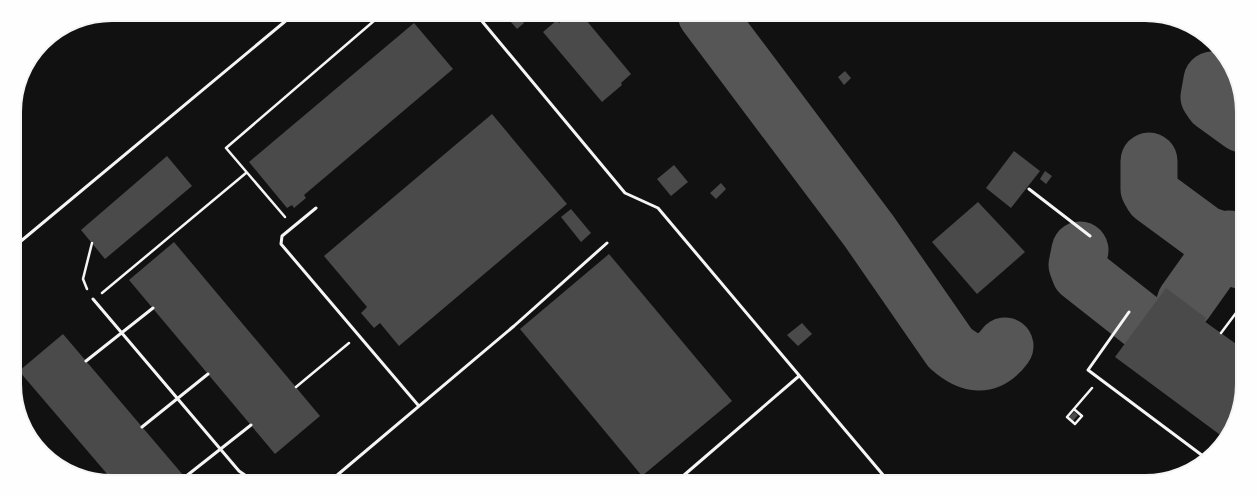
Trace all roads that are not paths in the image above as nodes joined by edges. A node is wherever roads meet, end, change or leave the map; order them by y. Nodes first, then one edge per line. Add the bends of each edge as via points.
1 (286, 21) edge
2 (482, 21) edge
3 (1029, 189) dead end
4 (316, 208) dead end
5 (1090, 236) dead end
6 (21, 241) edge
7 (607, 243) dead end
8 (93, 299) road end
9 (153, 308) dead end
10 (1129, 312) dead end
11 (122, 332) junction
12 (86, 361) dead end
13 (208, 374) dead end
14 (798, 376) junction
15 (178, 398) junction
16 (418, 405) junction
17 (251, 425) dead end
18 (142, 427) dead end
19 (221, 449) junction
20 (1202, 454) edge
21 (188, 475) edge
22 (245, 475) edge
23 (336, 475) edge
24 (684, 475) edge
25 (883, 475) edge

1 - 6 lane
2 - 14 lane via 625,193 658,208
3 - 5 lane
4 - 16 lane via 282,236 282,244
7 - 16 lane via 514,326
8 - 11 lane
9 - 11 lane
10 - 20 lane via 1088,370
11 - 12 lane
11 - 15 lane
13 - 15 lane
14 - 24 lane
14 - 25 lane
15 - 18 lane
15 - 19 lane
16 - 23 lane
17 - 19 lane
19 - 21 lane
19 - 22 lane

